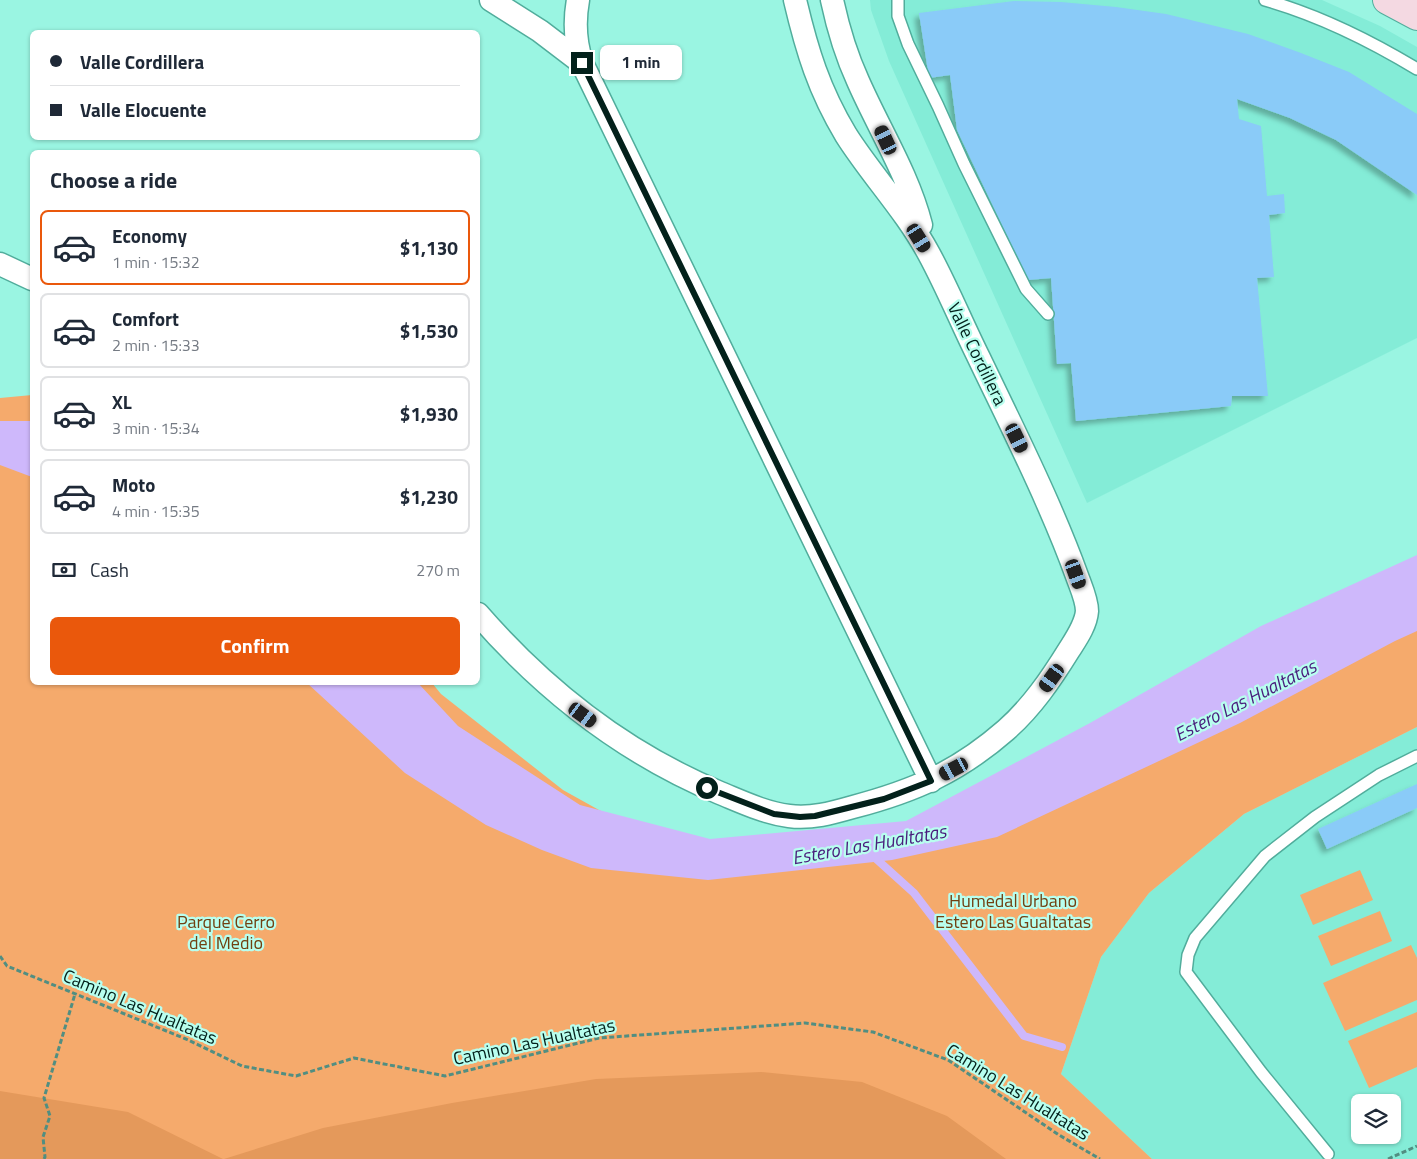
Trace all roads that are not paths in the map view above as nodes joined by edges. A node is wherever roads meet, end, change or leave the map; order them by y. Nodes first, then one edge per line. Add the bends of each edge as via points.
1 (491, 0) edge
2 (502, 0) edge
3 (511, 0) edge
4 (578, 0) edge
5 (795, 0) edge
6 (832, 0) edge
7 (898, 0) edge
8 (1265, 0) edge
9 (1387, 0) edge
10 (1417, 16) edge
11 (582, 63) junction
12 (1417, 69) edge
13 (928, 253) junction
14 (0, 264) edge
15 (30, 278) edge
16 (1048, 314) dead end
17 (480, 616) edge
18 (1417, 756) edge
19 (931, 781) junction
20 (1328, 1154) dead end

1 - 11 street
2 - 3 street
4 - 11 street via 575,28
5 - 13 street, Valle Cordillera via 815,74 836,117 900,207
6 - 13 street, Valle Cordillera via 849,61 910,193
7 - 16 lane via 898,16 908,44 964,164 1026,289
8 - 12 lane via 1348,32
9 - 10 main road
11 - 19 street
13 - 19 street, Valle Cordillera via 1041,488 1064,541 1087,610 1081,630 1047,684 1025,711 976,754
14 - 15 street
17 - 19 street, Valle Cordillera via 542,681 612,736 694,782 774,814 815,816 884,799
18 - 20 lane via 1379,775 1315,817 1265,856 1195,938 1188,955 1186,972

